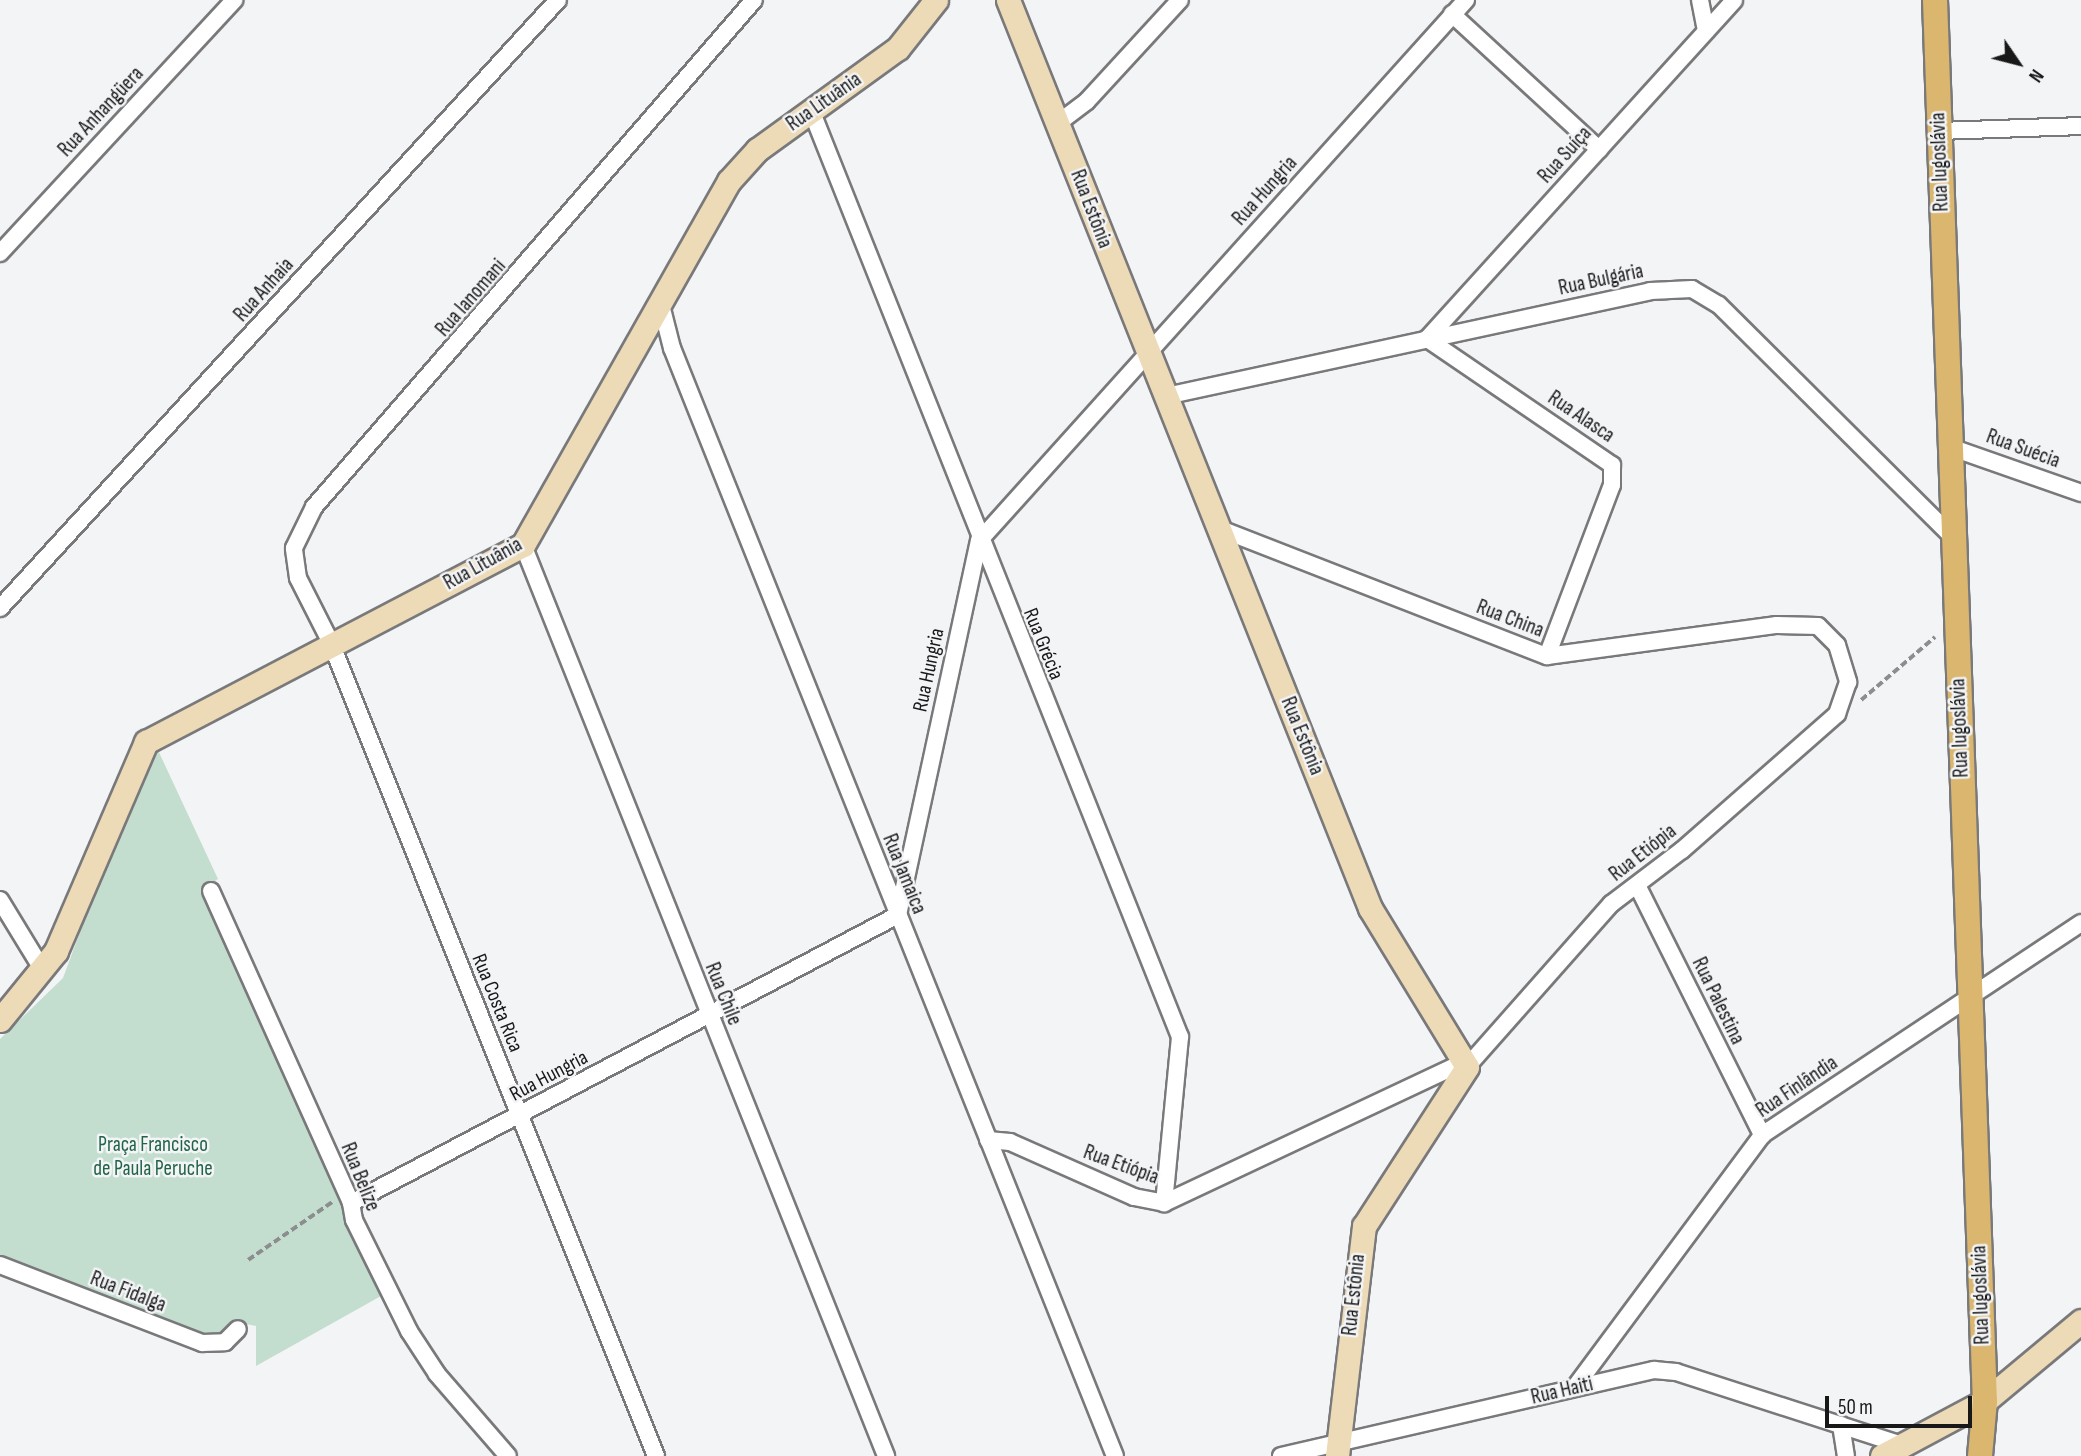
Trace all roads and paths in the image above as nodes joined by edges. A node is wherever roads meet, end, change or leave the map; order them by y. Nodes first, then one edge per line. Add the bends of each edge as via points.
1 (234, 0) edge
2 (558, 0) edge
3 (754, 0) edge
4 (936, 0) edge
5 (1008, 0) edge
6 (1180, 0) edge
7 (1466, 0) edge
8 (1700, 0) edge
9 (1734, 0) edge
10 (1935, 0) edge
11 (1452, 15) junction
12 (1706, 30) junction
13 (811, 110) junction
14 (1058, 123) junction
15 (2081, 126) edge
16 (1939, 131) junction
17 (1599, 149) junction
18 (0, 253) edge
19 (662, 305) junction
20 (1427, 339) junction
21 (1148, 351) junction
22 (1166, 396) junction
23 (1950, 447) junction
24 (2081, 493) edge
25 (1218, 528) junction
26 (1954, 538) junction
27 (979, 541) junction
28 (523, 545) junction
29 (0, 608) edge
30 (1933, 638) dead end
31 (331, 643) junction
32 (1547, 656) junction
33 (1848, 682) joint
34 (1866, 696) dead end
35 (1637, 885) junction
36 (211, 891) dead end
37 (0, 900) edge
38 (898, 915) junction
39 (2081, 923) edge
40 (44, 972) junction
41 (1970, 998) junction
42 (709, 1016) junction
43 (0, 1020) edge
44 (1465, 1064) junction
45 (519, 1115) junction
46 (1762, 1135) junction
47 (988, 1140) junction
48 (349, 1197) junction
49 (1164, 1203) junction
50 (247, 1260) dead end
51 (0, 1265) edge
52 (2081, 1321) edge
53 (238, 1329) dead end
54 (1575, 1387) junction
55 (1984, 1401) junction
56 (1840, 1425) junction
57 (1338, 1450) edge
58 (1892, 1451) edge
59 (508, 1456) edge
60 (656, 1456) edge
61 (886, 1456) edge
62 (1115, 1456) edge
63 (1281, 1456) edge
64 (1846, 1456) edge
65 (1980, 1456) edge

1 - 18 street, Rua Anhangüera
2 - 29 street, Rua Anhaia
3 - 31 street, Rua Ianomani via 304,522 294,562
4 - 13 street, Rua Lituânia via 906,41
5 - 14 street, Rua Estônia
6 - 14 street via 1087,101
7 - 11 street, Rua Hungria
8 - 12 street
9 - 12 street, Rua Suíça
10 - 16 main road, Rua Iugoslávia
11 - 17 street
11 - 21 street, Rua Hungria
12 - 17 street, Rua Suíça
13 - 19 street, Rua Lituânia via 745,161
13 - 27 street, Rua Grécia
14 - 21 street, Rua Estônia
15 - 16 street
16 - 23 main road, Rua Iugoslávia
17 - 20 street, Rua Suíça
19 - 28 street, Rua Lituânia
19 - 38 street, Rua Jamaica via 672,348
20 - 22 street, Rua Bulgária
20 - 26 street, Rua Bulgária via 1660,289 1692,289 1719,305
20 - 32 street, Rua Alasca via 1612,465 1612,485
21 - 22 street, Rua Estônia
21 - 27 street, Rua Hungria
22 - 25 street, Rua Estônia
23 - 24 street, Rua Suécia
23 - 26 main road, Rua Iugoslávia
25 - 32 street, Rua China
25 - 44 street, Rua Estônia via 1370,908
26 - 41 main road, Rua Iugoslávia
27 - 38 street, Rua Hungria
27 - 49 street, Rua Grécia via 1180,1037
28 - 31 street, Rua Lituânia
28 - 42 street, Rua Chile
30 - 34 path
31 - 40 street, Rua Lituânia via 146,742
31 - 45 street, Rua Costa Rica
32 - 33 street, Rua China via 1802,624 1830,633
33 - 35 street, Rua Etiópia via 1837,714 1818,734
35 - 44 street, Rua Etiópia via 1584,933
35 - 46 street, Rua Palestina
36 - 48 street, Rua Belize
37 - 40 street
38 - 42 street, Rua Hungria
38 - 47 street, Rua Jamaica
39 - 41 street, Rua Finlândia
40 - 43 street, Rua Lituânia
41 - 46 street, Rua Finlândia
41 - 55 main road, Rua Iugoslávia
42 - 45 street, Rua Hungria
42 - 61 street, Rua Chile
44 - 49 street, Rua Etiópia
44 - 57 street, Rua Estônia via 1364,1226
45 - 48 street, Rua Hungria
45 - 60 street, Rua Costa Rica
46 - 54 street, Rua Finlândia
47 - 49 street, Rua Etiópia via 1010,1142 1134,1197
47 - 62 street, Rua Jamaica
48 - 50 path
48 - 59 street, Rua Belize via 354,1220 422,1353
51 - 53 street, Rua Fidalga via 202,1343 225,1342
52 - 55 street, Rua Haiti
54 - 56 street, Rua Haiti via 1654,1370 1676,1372
54 - 57 street, Rua Haiti
55 - 58 street, Rua Haiti
55 - 65 main road, Rua Iugoslávia
56 - 58 street, Rua Haiti
56 - 64 street via 1847,1434
57 - 63 street, Rua Haiti

